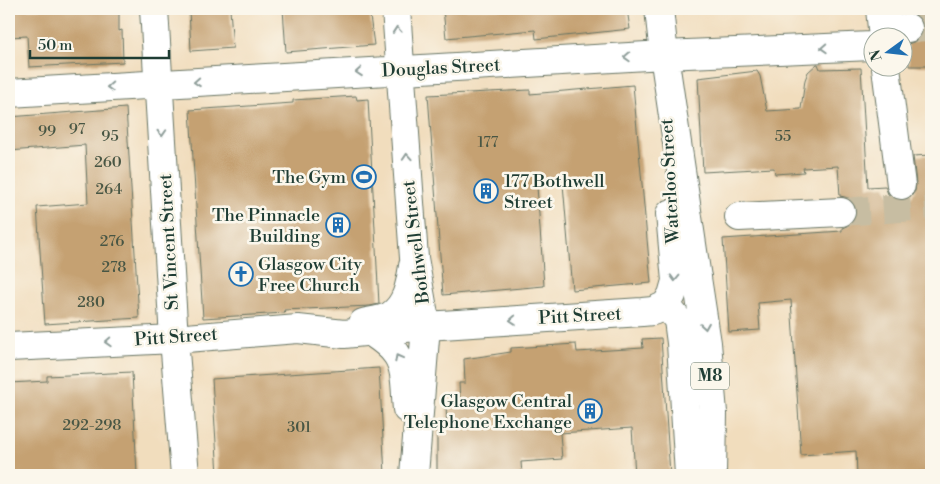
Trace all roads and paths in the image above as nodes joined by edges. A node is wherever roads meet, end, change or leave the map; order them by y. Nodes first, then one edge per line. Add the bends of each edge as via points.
1 (154, 9) edge
2 (396, 9) edge
3 (659, 9) edge
4 (862, 37) edge
5 (664, 55) junction
6 (400, 70) junction
7 (887, 78) edge
8 (159, 84) junction
9 (9, 93) edge
10 (901, 185) dead end
11 (841, 212) tunnel mouth
12 (740, 217) dead end
13 (414, 258) junction
14 (666, 305) junction
15 (426, 326) junction
16 (371, 332) junction
17 (344, 334) junction
18 (174, 339) junction
19 (9, 347) edge
20 (185, 475) edge
21 (413, 475) edge
22 (689, 475) edge
23 (712, 475) edge

1 - 8 main road, St Vincent Street
6 -> 2 main road, Bothwell Street
3 - 5 main road, Waterloo Street
4 -> 5 main road, Douglas Street
5 -> 6 main road, Douglas Street
5 -> 14 main road, Waterloo Street via 667,170 676,281
5 -> 23 main road, Waterloo Street / M8 via 707,343 712,405
6 -> 8 main road, Douglas Street
13 -> 6 main road, Bothwell Street
7 - 10 main road
8 -> 9 main road, Douglas Street
8 -> 18 main road, St Vincent Street
11 - 12 main road
13 - 15 main road, Bothwell Street
13 - 17 main road via 410,284 401,305 389,317 357,324
14 -> 15 main road, Pitt Street via 654,311
14 - 22 main road via 678,320 681,342
15 - 16 main road, Pitt Street
15 - 21 main road, Bothwell Street
16 - 17 main road, Pitt Street
21 -> 16 main road, Bothwell Street via 401,362 396,353
17 - 18 main road, Pitt Street via 298,329
18 -> 19 main road, Pitt Street
18 - 20 main road, St Vincent Street

